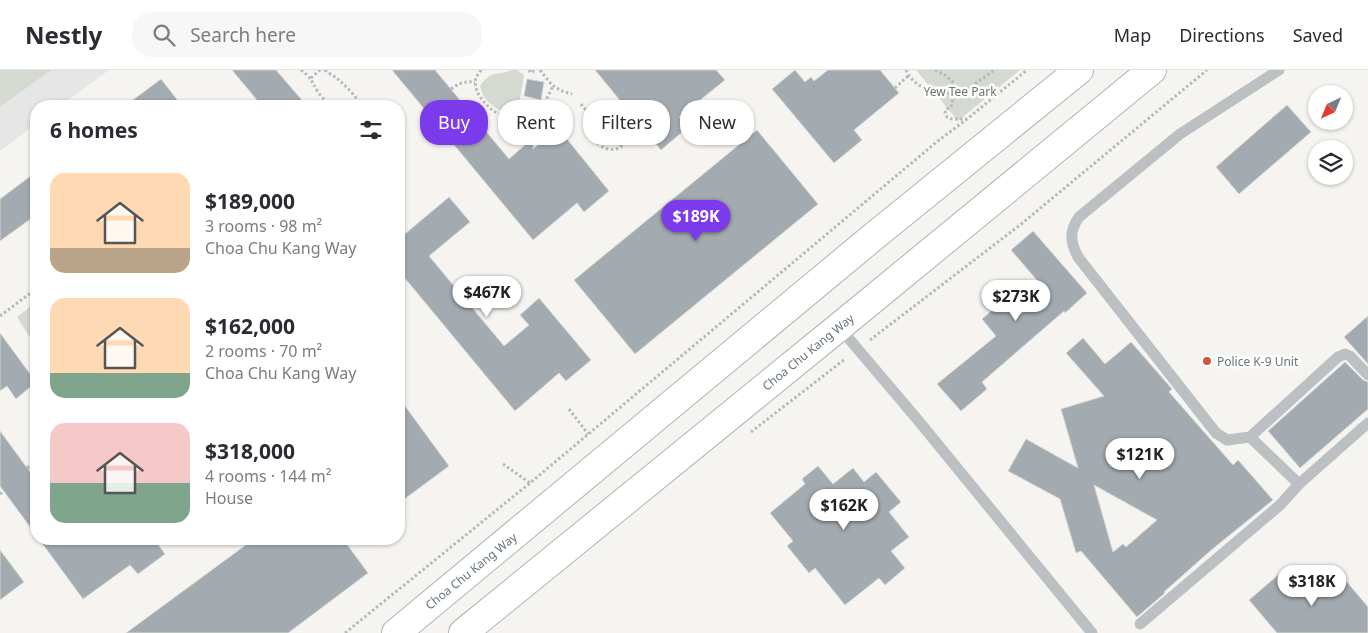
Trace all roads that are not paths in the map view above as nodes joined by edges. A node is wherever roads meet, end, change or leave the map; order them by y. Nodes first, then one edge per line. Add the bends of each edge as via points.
1 (1079, 70) edge
2 (1152, 70) edge
3 (1279, 70) edge
4 (839, 327) junction
5 (1368, 374) edge
6 (1368, 423) edge
7 (1250, 437) junction
8 (1299, 484) junction
9 (1140, 624) dead end
10 (396, 633) edge
11 (463, 633) edge
12 (1092, 633) edge

1 - 10 main road, Choa Chu Kang Way
2 - 4 main road, Choa Chu Kang Way
3 - 7 lane via 1180,134 1079,217 1071,234 1078,256 1216,433 1227,440
4 - 11 main road, Choa Chu Kang Way
4 - 12 lane
5 - 7 lane via 1350,356 1338,357
6 - 8 lane
7 - 8 lane
8 - 9 lane via 1280,505

